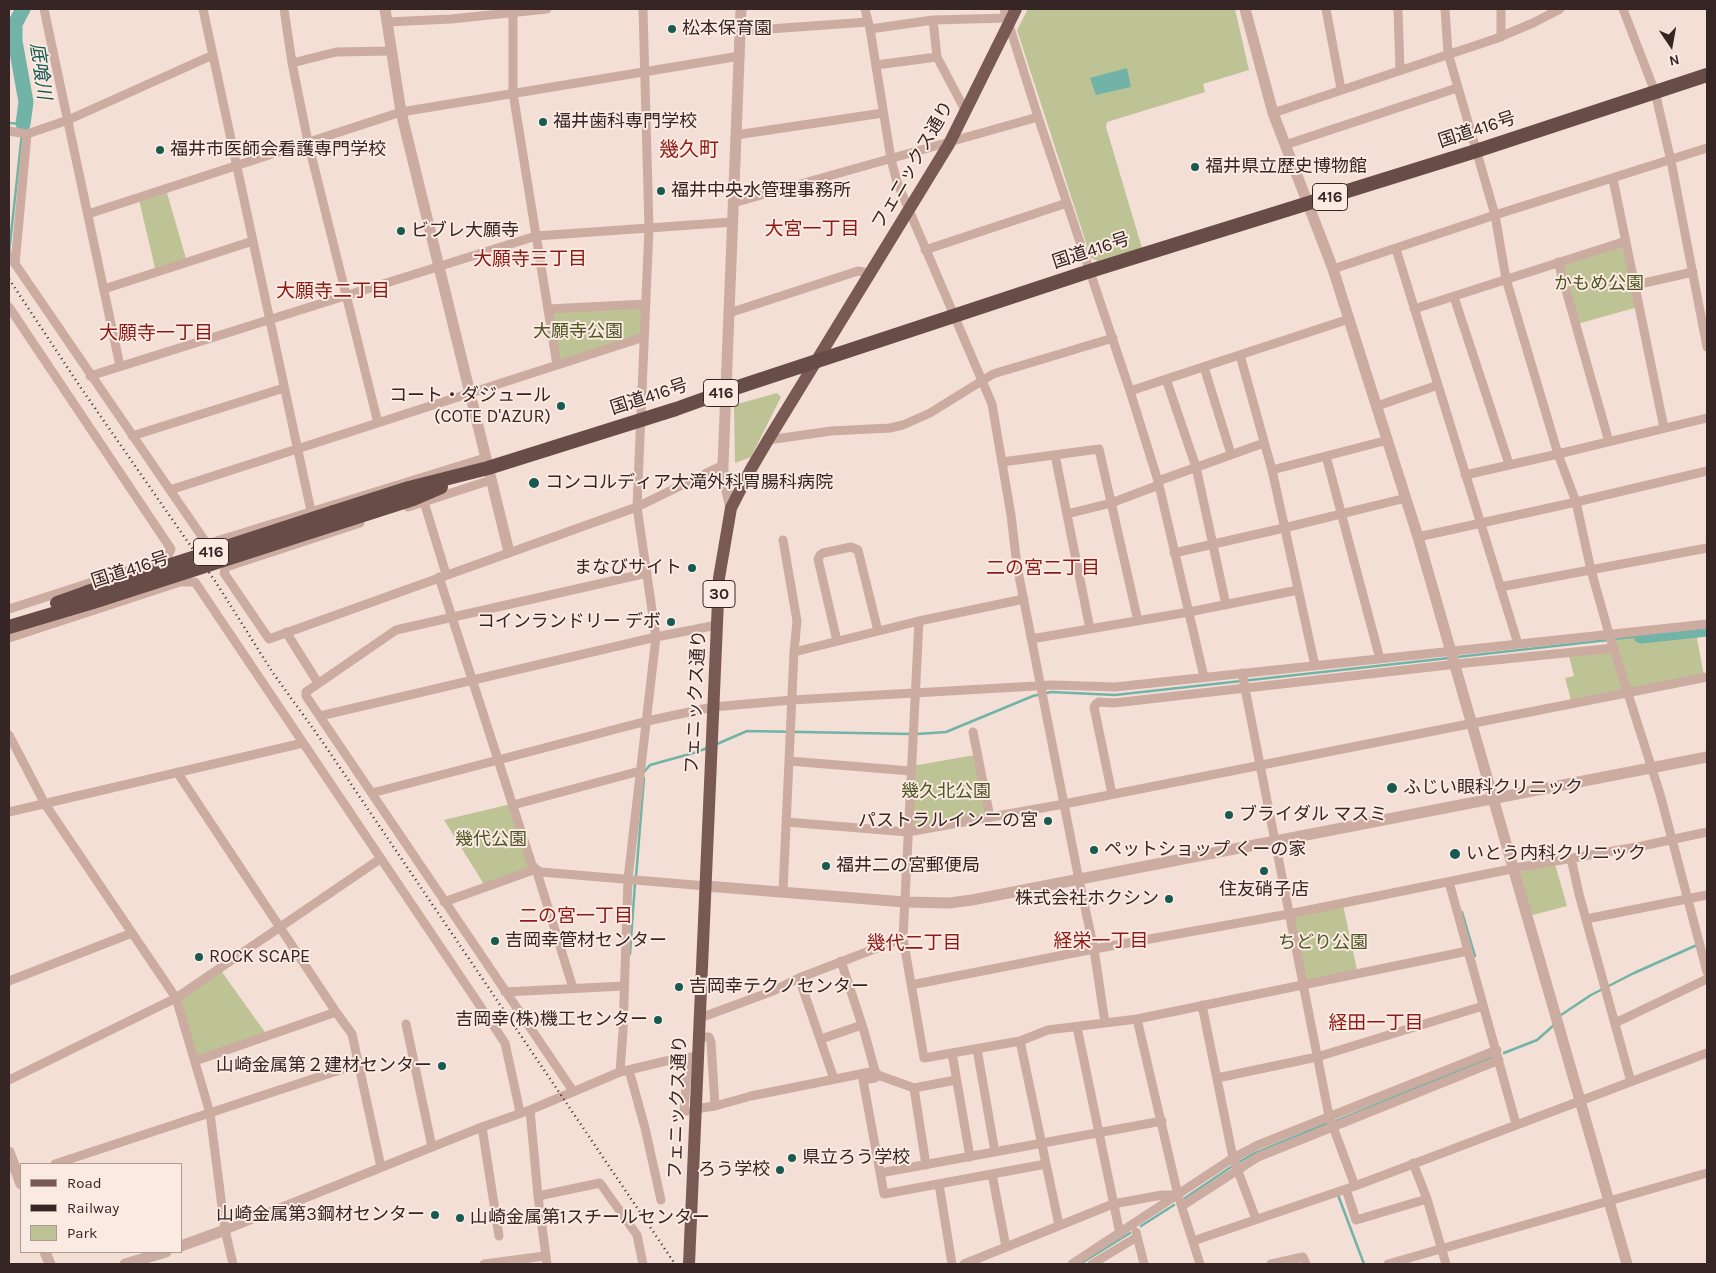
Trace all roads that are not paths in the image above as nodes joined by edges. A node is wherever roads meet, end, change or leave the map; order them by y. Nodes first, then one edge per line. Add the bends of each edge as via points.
1 (44, 9) edge
2 (203, 9) edge
3 (284, 9) edge
4 (385, 9) edge
5 (546, 9) edge
6 (643, 9) edge
7 (741, 9) edge
8 (865, 9) edge
9 (1004, 9) edge
10 (1245, 9) edge
11 (1326, 9) edge
12 (1398, 9) edge
13 (1446, 9) edge
14 (1501, 9) edge
15 (1560, 9) edge
16 (1623, 9) edge
17 (513, 11) edge
18 (1011, 17) edge
19 (933, 20) junction
20 (387, 22) junction
21 (869, 25) junction
22 (741, 31) junction
23 (1501, 36) junction
24 (391, 50) junction
25 (1448, 54) junction
26 (213, 55) junction
27 (740, 56) junction
28 (937, 57) junction
29 (292, 62) junction
30 (876, 65) junction
31 (1400, 70) junction
32 (646, 71) junction
33 (1707, 75) edge
34 (1457, 88) junction
35 (1341, 89) junction
36 (1655, 92) junction
37 (514, 93) junction
38 (965, 110) junction
39 (401, 112) junction
40 (883, 113) junction
41 (1273, 113) junction
42 (1038, 117) junction
43 (68, 120) junction
44 (9, 131) edge
45 (28, 134) junction
46 (736, 135) junction
47 (308, 142) junction
48 (949, 144) junction
49 (1285, 145) junction
50 (1707, 148) edge
51 (1476, 151) junction
52 (891, 159) junction
53 (1670, 160) junction
54 (236, 165) junction
55 (1613, 178) junction
56 (733, 203) junction
57 (1067, 203) junction
58 (1308, 204) junction
59 (909, 210) junction
60 (88, 214) junction
61 (1495, 215) junction
62 (733, 222) junction
63 (649, 228) junction
64 (536, 236) junction
65 (253, 241) junction
66 (1626, 241) junction
67 (1396, 249) junction
68 (925, 250) junction
69 (9, 254) edge
70 (1558, 262) junction
71 (15, 264) junction
72 (439, 266) junction
73 (1333, 269) junction
74 (1090, 271) junction
75 (1693, 272) junction
76 (869, 273) junction
77 (1506, 279) junction
78 (1635, 285) junction
79 (104, 289) junction
80 (346, 296) junction
81 (1454, 296) junction
82 (646, 304) junction
83 (9, 307) edge
84 (548, 309) junction
85 (1414, 309) junction
86 (729, 313) junction
87 (953, 316) junction
88 (1349, 319) junction
89 (270, 320) junction
90 (644, 337) junction
91 (1113, 338) junction
92 (1707, 344) edge
93 (1240, 355) junction
94 (816, 361) junction
95 (557, 365) junction
96 (120, 366) junction
97 (1204, 367) junction
98 (90, 376) junction
99 (1166, 379) junction
100 (982, 380) junction
101 (1438, 385) junction
102 (284, 388) junction
103 (726, 391) junction
104 (1130, 391) junction
105 (470, 393) junction
106 (1377, 406) junction
107 (1707, 418) edge
108 (640, 420) junction
109 (378, 423) junction
110 (1664, 428) junction
111 (132, 436) junction
112 (768, 440) junction
113 (1388, 440) junction
114 (1609, 442) junction
115 (1264, 443) junction
116 (297, 449) junction
117 (1231, 454) junction
118 (1558, 454) junction
119 (1055, 455) junction
120 (1326, 456) junction
121 (1002, 462) junction
122 (1510, 464) junction
123 (724, 465) junction
124 (1196, 467) junction
125 (488, 469) junction
126 (1272, 470) junction
127 (1707, 471) edge
128 (1466, 475) junction
129 (1158, 483) junction
130 (170, 490) junction
131 (1406, 498) junction
132 (424, 502) junction
133 (1576, 502) junction
134 (1111, 504) junction
135 (637, 507) junction
136 (731, 508) junction
137 (311, 510) junction
138 (1067, 514) junction
139 (1342, 514) junction
140 (1480, 522) junction
141 (1284, 528) junction
142 (1418, 537) junction
143 (783, 540) dead end
144 (211, 543) junction
145 (1213, 544) junction
146 (1707, 548) edge
147 (509, 552) junction
148 (1174, 553) junction
149 (167, 558) junction
150 (226, 567) junction
151 (1591, 570) junction
152 (647, 573) junction
153 (443, 575) junction
154 (180, 582) junction
155 (1500, 587) junction
156 (1298, 590) junction
157 (90, 597) junction
158 (1024, 598) junction
159 (1226, 605) junction
160 (9, 609) edge
161 (1188, 612) junction
162 (452, 616) junction
163 (9, 619) edge
164 (919, 621) junction
165 (1138, 621) junction
166 (1707, 624) edge
167 (717, 625) junction
168 (9, 627) edge
169 (1090, 629) junction
170 (878, 631) junction
171 (286, 632) junction
172 (1609, 634) junction
173 (656, 637) junction
174 (9, 638) edge
175 (1031, 638) junction
176 (837, 641) junction
177 (1518, 644) junction
178 (1614, 648) junction
179 (1450, 650) junction
180 (794, 652) junction
181 (1380, 658) junction
182 (1455, 665) junction
183 (1315, 666) junction
184 (1242, 673) junction
185 (1204, 677) junction
186 (1707, 677) edge
187 (473, 681) junction
188 (318, 683) junction
189 (1041, 686) junction
190 (1244, 689) junction
191 (1628, 692) junction
192 (915, 693) junction
193 (792, 700) junction
194 (713, 707) junction
195 (320, 716) junction
196 (647, 721) junction
197 (1472, 724) junction
198 (973, 732) dead end
199 (9, 735) edge
200 (302, 743) junction
201 (1707, 757) edge
202 (498, 760) junction
203 (789, 761) junction
204 (1259, 765) junction
205 (1652, 769) junction
206 (640, 771) junction
207 (911, 771) junction
208 (177, 772) junction
209 (372, 793) junction
210 (1112, 794) junction
211 (1493, 800) junction
212 (45, 804) junction
213 (1064, 804) junction
214 (513, 805) junction
215 (9, 812) edge
216 (990, 817) junction
217 (786, 822) junction
218 (908, 832) junction
219 (1707, 832) edge
220 (1671, 840) junction
221 (1275, 842) junction
222 (1571, 858) junction
223 (380, 859) junction
224 (536, 869) junction
225 (1514, 869) junction
226 (628, 879) junction
227 (1079, 880) junction
228 (1449, 882) junction
229 (706, 886) junction
230 (783, 891) junction
231 (1707, 895) edge
232 (1688, 898) junction
233 (444, 902) junction
234 (905, 902) junction
235 (1289, 914) junction
236 (1586, 919) junction
237 (280, 926) junction
238 (132, 932) junction
239 (903, 938) junction
240 (1094, 949) junction
241 (1468, 951) junction
242 (841, 961) junction
243 (1707, 972) edge
244 (799, 978) junction
245 (1707, 979) edge
246 (9, 981) edge
247 (1302, 985) junction
248 (624, 986) junction
249 (912, 986) junction
250 (573, 988) junction
251 (505, 992) junction
252 (176, 998) junction
253 (1202, 1005) junction
254 (1483, 1006) junction
255 (336, 1012) junction
256 (700, 1018) junction
257 (1137, 1019) junction
258 (1105, 1023) junction
259 (1615, 1023) junction
260 (406, 1024) dead end
261 (862, 1025) junction
262 (1076, 1026) junction
263 (699, 1037) junction
264 (821, 1039) junction
265 (1020, 1040) junction
266 (977, 1049) junction
267 (1496, 1050) junction
268 (952, 1053) junction
269 (1707, 1053) edge
270 (693, 1057) junction
271 (1317, 1057) junction
272 (1499, 1060) junction
273 (195, 1061) junction
274 (358, 1064) junction
275 (629, 1070) junction
276 (620, 1072) junction
277 (876, 1073) junction
278 (1217, 1078) junction
279 (9, 1080) edge
280 (834, 1080) junction
281 (956, 1080) junction
282 (1631, 1082) junction
283 (914, 1088) junction
284 (573, 1091) junction
285 (1580, 1101) junction
286 (715, 1106) junction
287 (701, 1108) dead end
288 (530, 1110) junction
289 (688, 1111) dead end
290 (520, 1112) junction
291 (210, 1113) junction
292 (1330, 1116) junction
293 (1162, 1121) junction
294 (1516, 1124) junction
295 (482, 1127) junction
296 (1334, 1127) junction
297 (1099, 1134) junction
298 (1041, 1144) junction
299 (432, 1147) junction
300 (9, 1152) edge
301 (995, 1152) junction
302 (970, 1157) junction
303 (1233, 1158) junction
304 (59, 1163) edge
305 (1413, 1163) junction
306 (1046, 1164) junction
307 (926, 1165) junction
308 (381, 1167) junction
309 (1238, 1169) junction
310 (880, 1173) junction
311 (1707, 1173) edge
312 (992, 1174) junction
313 (17, 1179) edge
314 (940, 1184) junction
315 (1355, 1186) junction
316 (1346, 1189) junction
317 (1178, 1195) junction
318 (538, 1196) junction
319 (1426, 1199) junction
320 (661, 1200) dead end
321 (1608, 1201) junction
322 (1114, 1204) junction
323 (1182, 1206) junction
324 (1256, 1219) junction
325 (1135, 1224) junction
326 (1059, 1225) junction
327 (225, 1230) junction
328 (1120, 1234) junction
329 (499, 1236) dead end
330 (1137, 1237) junction
331 (1193, 1241) junction
332 (182, 1246) edge
333 (1006, 1247) junction
334 (1442, 1249) junction
335 (163, 1253) edge
336 (546, 1260) edge
337 (690, 1260) edge
338 (976, 1262) edge
339 (125, 1264) edge
340 (233, 1264) edge
341 (484, 1264) edge
342 (643, 1264) edge
343 (952, 1264) edge
344 (964, 1264) edge
345 (1072, 1264) edge
346 (1092, 1264) edge
347 (1144, 1264) edge
348 (1200, 1264) edge
349 (1270, 1264) edge
350 (1306, 1264) edge
351 (1388, 1264) edge
352 (1446, 1264) edge
353 (1627, 1264) edge

1 - 43 street
2 - 26 street
3 - 29 street
4 - 20 street
5 - 17 street
6 - 32 street
7 - 22 street
8 - 21 street
9 - 18 street
10 - 41 street
11 - 35 street
12 - 31 street
13 - 25 street
14 - 23 street
15 - 23 street
16 - 36 street
17 - 20 street
17 - 37 street
18 - 19 street
18 - 38 main road, フェニックス通り / 30
18 - 42 street
19 - 21 street
19 - 28 street
20 - 24 street
21 - 22 street
21 - 30 street
22 - 27 street
23 - 25 street
24 - 29 street via 336,52
24 - 39 street
25 - 31 street
25 - 34 street
26 - 43 street
26 - 54 street
27 - 32 street
27 - 46 street
28 - 30 street
28 - 38 street
29 - 47 street
30 - 40 street
31 - 35 street
32 - 37 street
32 - 63 street
33 - 36 highway, 国道416号 / 416
34 - 49 street
34 - 51 street
35 - 41 street
36 - 51 highway, 国道416号 / 416
36 - 53 street
37 - 39 street
37 - 64 street
38 - 48 main road, フェニックス通り / 30
39 - 47 street
39 - 72 street
40 - 46 street
40 - 52 street
41 - 49 street
42 - 48 street
42 - 57 street
43 - 45 street
43 - 60 street
44 - 45 street
45 - 71 street
46 - 56 street
47 - 54 street
47 - 80 street
48 - 52 street
48 - 59 main road, フェニックス通り / 30
49 - 58 street
50 - 53 street
51 - 58 highway, 国道416号 / 416
51 - 61 street
52 - 56 street
52 - 59 street
53 - 55 street
53 - 75 street
54 - 60 street
54 - 65 street
55 - 61 street
55 - 66 street
56 - 62 street
57 - 68 street
57 - 74 street
58 - 73 street
58 - 74 highway, 国道416号 / 416
59 - 68 street
59 - 76 main road, フェニックス通り / 30
60 - 79 street
61 - 67 street
61 - 77 street
62 - 63 street
62 - 86 street
63 - 64 street
63 - 82 street
64 - 72 street
64 - 84 street
65 - 79 street
65 - 89 street
66 - 70 street
66 - 78 street
67 - 73 street
67 - 85 street
68 - 87 street
69 - 71 street
70 - 77 street
70 - 114 street
71 - 98 street
72 - 80 street
72 - 105 street
73 - 88 street
74 - 87 highway, 国道416号 / 416
74 - 91 street
75 - 78 street
75 - 92 street
76 - 86 street via 858,271
76 - 94 main road, フェニックス通り / 30
77 - 81 street
77 - 118 street
78 - 110 street
79 - 96 street
80 - 89 street
80 - 109 street
81 - 85 street
81 - 122 street
82 - 84 street
82 - 90 street
83 - 149 street via 171,549
84 - 95 street
85 - 101 street
86 - 103 street
87 - 94 highway, 国道416号 / 416
87 - 100 street
88 - 93 street
88 - 106 street
89 - 96 street
89 - 102 street
90 - 95 street
90 - 108 street
91 - 100 street
91 - 104 street
93 - 97 street
93 - 115 street
94 - 103 highway, 国道416号 / 416
94 - 112 main road, フェニックス通り / 30
95 - 105 street
96 - 98 street
97 - 99 street
97 - 117 street
98 - 111 street
99 - 104 street
99 - 124 street
100 - 112 street via 930,413 903,425
100 - 121 street via 992,404
101 - 106 street
101 - 128 street
102 - 111 street
102 - 116 street
103 - 108 highway, 国道416号 / 416
103 - 123 street
104 - 129 street
105 - 109 street
105 - 125 street
106 - 113 street
107 - 110 street
108 - 125 highway, 国道416号 / 416
108 - 135 street
109 - 116 street
110 - 114 street
111 - 130 street
112 - 136 main road, フェニックス通り / 30
113 - 120 street
113 - 131 street
114 - 118 street
115 - 117 street
115 - 126 street
116 - 130 street
116 - 137 street
117 - 124 street
118 - 122 street
118 - 133 street
119 - 121 street
119 - 134 street via 1099,449
119 - 138 street
120 - 126 street
120 - 139 street
121 - 158 street
122 - 128 street
123 - 135 street
123 - 136 street
124 - 129 street
124 - 145 street
125 - 132 street
125 - 137 street
125 - 147 street
125 - 157 highway, 国道416号 / 416, bridge via 413,498 336,517
126 - 141 street
127 - 133 street
128 - 140 street
129 - 134 street
129 - 148 street
130 - 144 street via 207,544
131 - 139 street
131 - 142 street
132 - 150 street
132 - 153 street
133 - 140 street
133 - 151 street
134 - 138 street
134 - 165 street
135 - 147 street
135 - 152 street
136 - 167 main road, フェニックス通り / 30 via 720,564
137 - 144 street
138 - 169 street
139 - 141 street
139 - 181 street
140 - 142 street
140 - 155 street
141 - 145 street
141 - 156 street
142 - 179 street
143 - 180 street via 797,621
144 - 150 street
145 - 148 street
145 - 159 street
146 - 151 street
147 - 153 street
148 - 161 street
149 - 154 street
149 - 160 street
150 - 171 street via 224,573 269,639
151 - 155 street
151 - 172 street
152 - 162 street
152 - 173 street
153 - 162 street
153 - 171 street
154 - 174 street
154 - 200 street via 195,582
155 - 177 street
156 - 159 street
156 - 183 street
157 - 163 highway, 国道416号 / 416
157 - 168 highway, 国道416号 / 416
158 - 164 street
158 - 175 street
159 - 161 street
161 - 165 street
161 - 185 street
162 - 187 street
162 - 188 street via 396,630
164 - 170 street
164 - 192 street
165 - 169 street
166 - 172 street
167 - 173 street
167 - 194 main road, フェニックス通り / 30
169 - 175 street
170 - 176 street
170 - 176 street via 858,550 851,547 824,552 818,559
171 - 188 street
172 - 177 street
172 - 178 street
173 - 187 street
173 - 196 street
175 - 189 street
176 - 180 street
177 - 179 street
178 - 182 street
178 - 191 street
179 - 181 street
179 - 182 street
180 - 193 street
181 - 183 street
182 - 190 street
182 - 197 street
183 - 184 street
184 - 185 street
184 - 190 street
185 - 189 street via 1114,687
186 - 191 street
187 - 195 street
187 - 202 street
188 - 195 street via 306,692 306,696
189 - 192 street
189 - 213 street
190 - 204 street
190 - 210 street via 1096,704
191 - 197 street
191 - 205 street
192 - 193 street
192 - 207 street
193 - 194 street
193 - 203 street
194 - 196 street
194 - 229 main road, フェニックス通り / 30
195 - 209 street
196 - 202 street
196 - 206 street
197 - 204 street
197 - 211 street
198 - 216 street
199 - 212 street
200 - 208 street
200 - 223 street
201 - 205 street
202 - 209 street
202 - 214 street
203 - 207 street
203 - 217 street
204 - 210 street
204 - 221 street
205 - 211 street
205 - 220 street
206 - 214 street
206 - 226 street
207 - 218 street
208 - 212 street
208 - 237 street
209 - 233 street
210 - 213 street
211 - 221 street
211 - 225 street
212 - 215 street
212 - 238 street
213 - 216 street
213 - 227 street
214 - 224 street
216 - 218 street
217 - 218 street
217 - 230 street
218 - 234 street
219 - 220 street
220 - 222 street
220 - 232 street
221 - 227 street
221 - 235 street
222 - 225 street
222 - 236 street
223 - 237 street
223 - 290 street via 505,1043
224 - 226 street
224 - 233 street
224 - 250 street
225 - 228 street
225 - 285 street
226 - 229 street
226 - 248 street
227 - 234 street via 949,903
227 - 240 street
228 - 235 street
228 - 241 street
229 - 230 street
229 - 256 main road, フェニックス通り / 30
230 - 234 street
231 - 232 street
232 - 236 street
232 - 243 street
233 - 251 street
234 - 239 street
235 - 240 street
235 - 247 street
236 - 259 street
237 - 252 street
237 - 255 street
238 - 246 street
238 - 252 street
239 - 242 street
239 - 249 street
240 - 249 street
240 - 258 street
241 - 247 street
241 - 254 street
242 - 244 street
242 - 261 street
244 - 256 street
244 - 264 street
245 - 259 street
247 - 253 street
247 - 271 street
248 - 250 street
248 - 276 street
249 - 268 street via 924,1058
250 - 251 street
251 - 284 street
252 - 273 street
252 - 279 street
253 - 257 street
253 - 278 street
254 - 267 street
254 - 271 street
255 - 273 street
255 - 274 street via 352,1034
256 - 263 main road, フェニックス通り / 30
257 - 258 street
257 - 293 street
258 - 262 street
259 - 282 street
260 - 299 street
261 - 264 street
261 - 277 street
262 - 265 street via 1048,1030
262 - 297 street
263 - 270 main road, フェニックス通り / 30
263 - 286 street via 709,1037 711,1042
264 - 280 street
265 - 266 street
265 - 298 street
266 - 268 street
266 - 301 street
267 - 272 street
267 - 292 street
268 - 281 street
269 - 282 street
270 - 275 street
270 - 289 street via 684,1111
270 - 337 main road, フェニックス通り / 30
271 - 278 street
271 - 292 street
272 - 294 street
272 - 296 street
273 - 291 street
274 - 291 street
274 - 308 street
275 - 276 street
275 - 320 street
276 - 284 street
277 - 280 street
277 - 283 street
277 - 310 street via 875,1078 863,1080
278 - 303 street
280 - 286 street
281 - 283 street
281 - 302 street
282 - 285 street
283 - 307 street
284 - 288 street
285 - 294 street
285 - 321 street
286 - 287 street
288 - 290 street
288 - 318 street
290 - 295 street
291 - 304 street
291 - 327 street
292 - 296 street
292 - 303 street
293 - 297 street
293 - 317 street
294 - 305 street
295 - 299 street
295 - 329 street
296 - 309 street via 1258,1157
296 - 315 street
297 - 298 street
297 - 322 street
298 - 301 street
298 - 306 street
299 - 308 street
300 - 313 street
301 - 302 street
302 - 307 street
303 - 309 street
303 - 317 street
305 - 315 street
305 - 319 street
306 - 312 street
306 - 326 street
307 - 310 street
308 - 327 street
309 - 323 street
309 - 324 street
310 - 314 street via 884,1194
311 - 321 street
312 - 314 street
312 - 333 street
314 - 343 street
315 - 316 street
316 - 319 street via 1356,1220
316 - 324 street
317 - 322 street via 1162,1194
317 - 323 street
317 - 325 street
318 - 336 street
318 - 342 street via 600,1183 637,1236
319 - 334 street
321 - 334 street
321 - 353 street
322 - 326 street
322 - 328 street
323 - 331 street
324 - 331 street
325 - 328 street
325 - 330 street
326 - 333 street
327 - 332 street
327 - 340 street
328 - 345 street
330 - 346 street
330 - 347 street
331 - 348 street
333 - 338 street
334 - 351 street
334 - 352 street
335 - 339 street
336 - 341 street
338 - 344 street
349 - 350 street via 1303,1257

